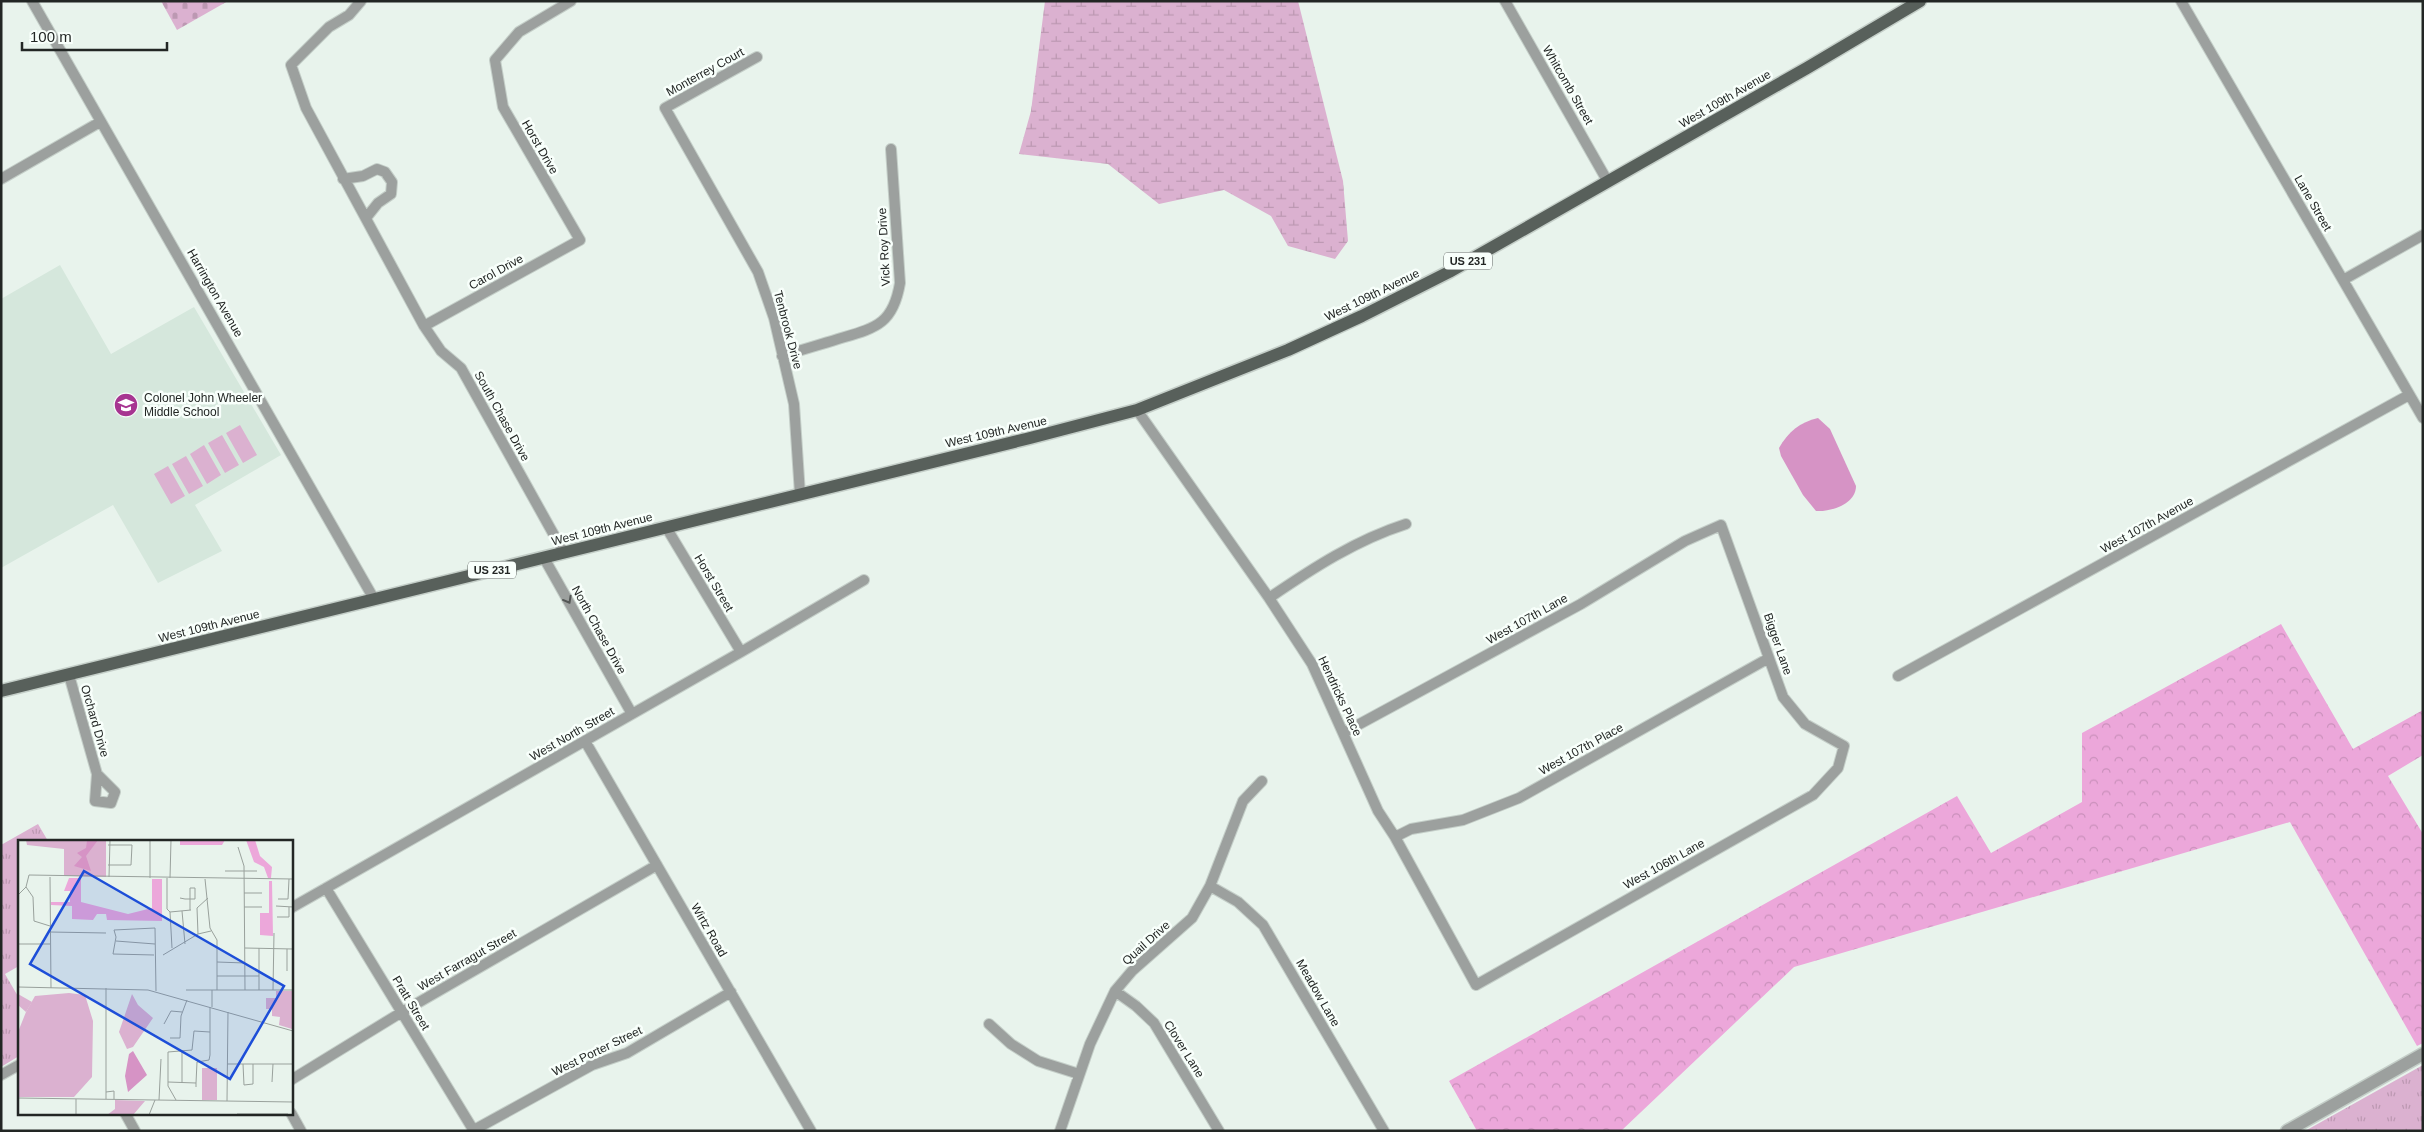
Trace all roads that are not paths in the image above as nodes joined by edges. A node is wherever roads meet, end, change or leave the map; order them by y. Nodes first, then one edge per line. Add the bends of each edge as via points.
1 (32, 1) edge
2 (361, 1) edge
3 (571, 1) edge
4 (1506, 1) edge
5 (1920, 1) edge
6 (2181, 1) edge
7 (757, 57) dead end
8 (665, 108) joint
9 (100, 122) junction
10 (891, 149) dead end
11 (343, 179) junction
12 (1, 180) edge
13 (1608, 182) junction
14 (366, 218) junction
15 (2423, 235) edge
16 (580, 240) joint
17 (2343, 280) junction
18 (424, 326) junction
19 (782, 356) junction
20 (2409, 395) junction
21 (1137, 410) junction
22 (2423, 418) edge
23 (800, 494) junction
24 (1406, 524) dead end
25 (666, 526) junction
26 (1721, 526) joint
27 (564, 553) junction
28 (544, 558) junction
29 (864, 580) dead end
30 (374, 598) junction
31 (1269, 598) junction
32 (741, 652) junction
33 (1769, 658) junction
34 (69, 675) junction
35 (1898, 676) dead end
36 (1, 691) edge
37 (632, 714) junction
38 (1343, 733) junction
39 (585, 741) junction
40 (1844, 746) joint
41 (97, 774) dead end
42 (1262, 781) dead end
43 (1395, 837) junction
44 (657, 865) junction
45 (1210, 886) junction
46 (326, 888) junction
47 (292, 907) edge
48 (1476, 985) joint
49 (1115, 991) junction
50 (731, 992) junction
51 (402, 1012) junction
52 (989, 1024) dead end
53 (2423, 1054) edge
54 (18, 1066) edge
55 (1079, 1074) junction
56 (1, 1075) edge
57 (292, 1079) edge
58 (126, 1114) edge
59 (292, 1114) edge
60 (136, 1131) edge
61 (301, 1131) edge
62 (474, 1131) edge
63 (811, 1131) edge
64 (1060, 1131) edge
65 (1219, 1131) edge
66 (1384, 1131) edge
67 (2287, 1131) edge

1 - 9 street, Harrington Avenue
2 - 11 street, South Chase Drive via 291,65 306,108
3 - 16 street, Horst Drive via 519,32 495,60 503,107
4 - 13 street, Whitcomb Street
5 - 13 main road, West 109th Avenue / US 231
6 - 17 street, Lane Street
7 - 8 street, Monterrey Court
8 - 19 street, Tenbrook Drive via 758,272 774,318
9 - 12 street
9 - 30 street, Harrington Avenue
10 - 19 street, Vick Roy Drive via 900,283 893,308 872,330
11 - 14 street, South Chase Drive
11 - 14 street via 377,170 385,172 392,182 391,194 378,203
13 - 21 main road, West 109th Avenue / US 231 via 1435,280 1362,316 1280,353
14 - 18 street, South Chase Drive
15 - 17 street
16 - 18 street, Carol Drive
17 - 20 street, Lane Street
18 - 27 street, South Chase Drive via 441,351 461,368
19 - 23 street, Tenbrook Drive via 794,404
20 - 22 street, Lane Street
20 - 35 street, West 107th Avenue
21 - 23 main road, West 109th Avenue / US 231
21 - 31 street, Hendricks Place
23 - 25 main road, West 109th Avenue / US 231
24 - 31 street via 1380,532 1331,557
25 - 27 main road, West 109th Avenue / US 231
25 - 32 street, Horst Street
26 - 33 street, Bigger Lane
26 - 38 street, West 107th Lane via 1685,541 1581,604
27 - 28 main road, West 109th Avenue / US 231
28 - 30 main road, West 109th Avenue / US 231
28 -> 37 street, North Chase Drive
29 - 32 street, West North Street
30 - 34 main road, West 109th Avenue / US 231
31 - 38 street, Hendricks Place via 1312,664
32 - 37 street, West North Street
33 - 40 street, Bigger Lane via 1783,697 1805,724
33 - 43 street, West 107th Place via 1519,798 1463,820 1411,830
34 - 36 main road, West 109th Avenue / US 231
34 - 41 street, Orchard Drive
37 - 39 street, West North Street
38 - 43 street, Hendricks Place via 1378,811
39 - 44 street, Wirtz Road
39 - 46 street, West North Street
40 - 48 street, West 106th Lane via 1838,768 1812,795
42 - 45 street, Quail Drive via 1243,801
43 - 48 street, Hendricks Place
44 - 50 street, Wirtz Road
44 - 51 street, West Farragut Street
45 - 49 street, Quail Drive via 1192,918
45 - 66 street, Meadow Lane via 1238,902 1264,925
46 - 47 street, West North Street
46 - 51 street, Pratt Street
49 - 55 street, Quail Drive via 1101,1016
49 - 65 street, Clover Lane via 1154,1023
50 - 62 street, West Porter Street via 627,1053 592,1065
50 - 63 street, Wirtz Road
51 - 57 street, West Farragut Street
51 - 62 street, Pratt Street
52 - 55 street via 1038,1062
53 - 67 street
54 - 56 street
55 - 64 street, Quail Drive
58 - 60 street
59 - 61 street

